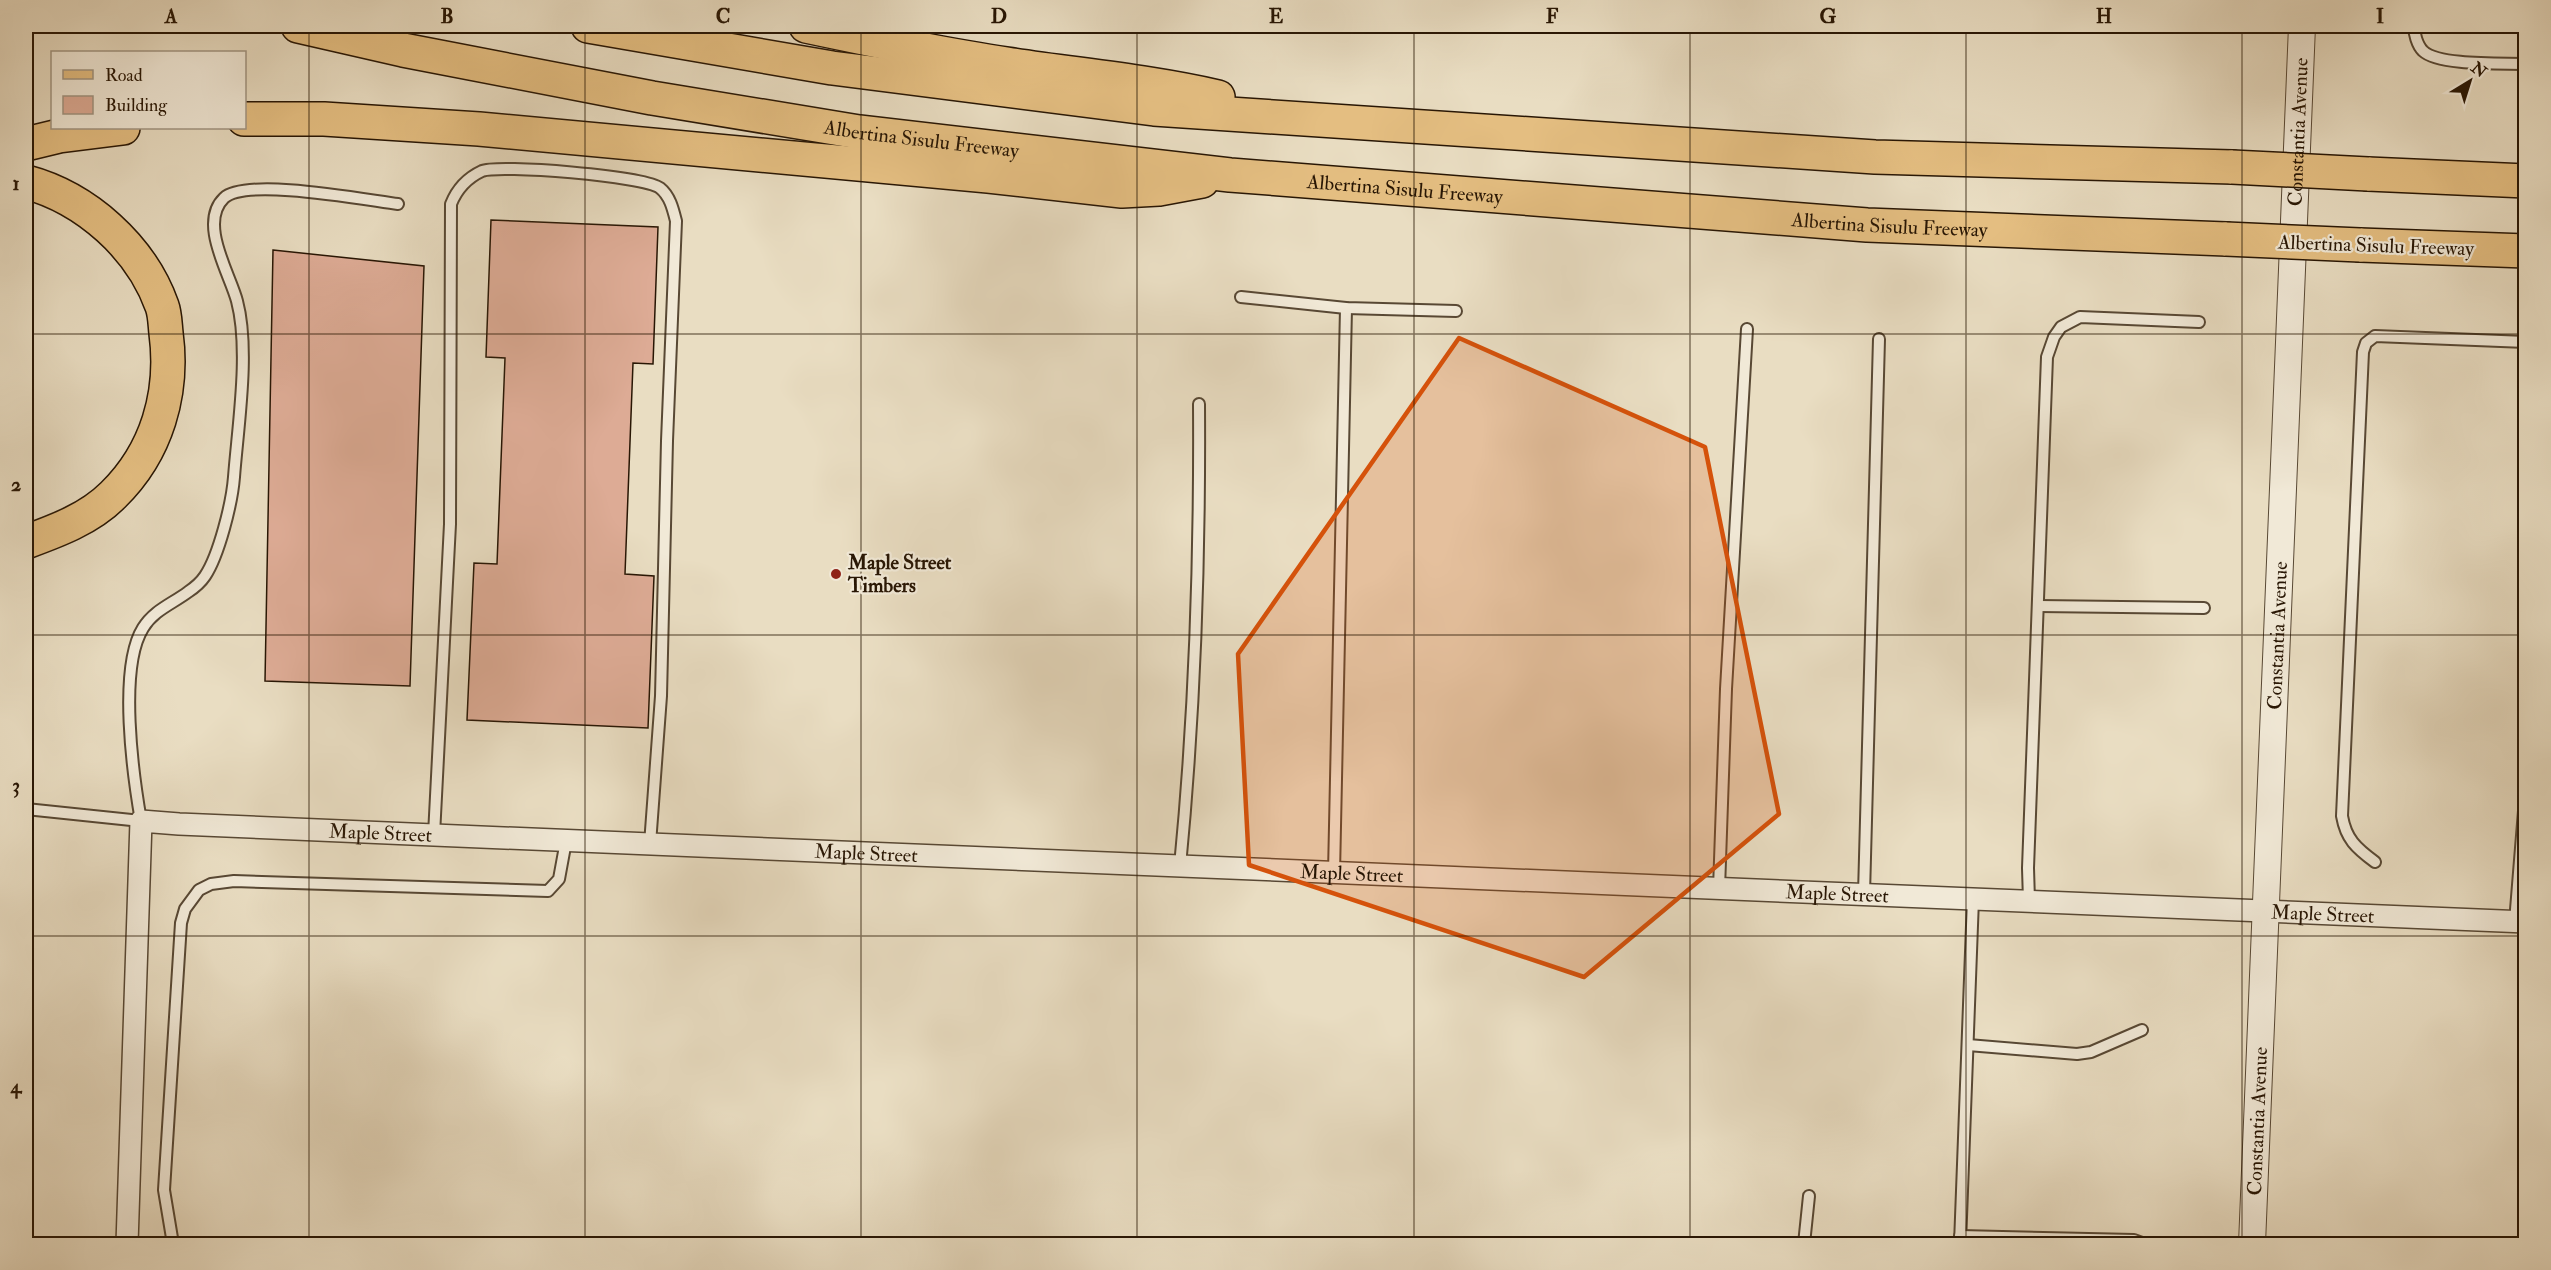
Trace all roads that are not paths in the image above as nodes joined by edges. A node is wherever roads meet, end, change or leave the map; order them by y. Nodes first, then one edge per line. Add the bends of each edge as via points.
1 (298, 26) edge
2 (588, 26) edge
3 (806, 26) edge
4 (2302, 26) edge
5 (2414, 26) edge
6 (2526, 64) edge
7 (1270, 116) junction
8 (246, 119) edge
9 (117, 129) edge
10 (26, 144) edge
11 (1230, 174) junction
12 (2526, 181) edge
13 (26, 182) edge
14 (398, 204) dead end
15 (2526, 250) edge
16 (1240, 297) dead end
17 (1346, 308) junction
18 (1456, 311) dead end
19 (2199, 322) dead end
20 (1747, 329) dead end
21 (1879, 339) dead end
22 (2526, 342) edge
23 (1199, 404) dead end
24 (26, 542) edge
25 (2039, 606) junction
26 (2204, 608) dead end
27 (2526, 786) edge
28 (26, 809) edge
29 (141, 821) junction
30 (434, 835) junction
31 (566, 841) junction
32 (650, 844) junction
33 (2375, 862) dead end
34 (1180, 866) junction
35 (1334, 873) junction
36 (1719, 888) junction
37 (1864, 894) junction
38 (1974, 899) junction
39 (2029, 901) junction
40 (2266, 911) junction
41 (2520, 922) edge
42 (2142, 1030) dead end
43 (1968, 1044) junction
44 (1809, 1196) dead end
45 (1960, 1240) edge
46 (127, 1245) edge
47 (173, 1245) edge
48 (1804, 1245) edge
49 (2145, 1245) edge
50 (2252, 1245) edge

1 - 11 main road, Albertina Sisulu Freeway via 402,50 859,132
2 - 7 main road via 832,68 1053,98
3 - 7 main road via 1007,64 1169,86 1231,100
4 - 40 street, Constantia Avenue
5 - 6 lane via 2424,52 2440,59
7 - 12 main road, bridge via 1875,157 2232,167
8 - 11 main road via 324,119 490,130 1122,191 1158,189
9 - 10 main road
11 - 15 main road, Albertina Sisulu Freeway, bridge via 1867,225
13 - 24 main road via 74,201 126,246 149,278 162,308 169,377 152,442 113,496 78,520
14 - 29 lane via 298,191 245,190 224,198 216,213 217,247 238,304 243,361 233,495 204,577 151,618 141,631 134,652 131,729
16 - 17 lane
17 - 18 lane
17 - 35 lane
19 - 25 lane via 2080,317 2061,327 2054,337 2047,357
20 - 36 lane
21 - 37 lane
22 - 33 lane via 2375,336 2363,352 2342,816 2345,833 2354,847
23 - 34 lane via 1200,535 1190,764
25 - 26 lane
25 - 39 lane
27 - 41 lane via 2519,873
28 - 29 lane
29 - 30 street, Maple Street
29 - 46 street
30 - 31 street, Maple Street
30 - 32 lane via 450,524 451,204 456,191 484,170 577,172 632,179 659,187 668,197 676,221 661,696
31 - 32 street, Maple Street
31 - 47 lane via 558,879 548,891 234,881 199,890 185,909 177,957 164,1190
32 - 34 street, Maple Street
34 - 35 street, Maple Street
35 - 36 street, Maple Street
36 - 37 street, Maple Street
37 - 38 street, Maple Street
38 - 39 street, Maple Street
38 - 43 lane
39 - 40 street, Maple Street
40 - 41 street, Maple Street
40 - 50 street, Constantia Avenue
42 - 43 lane via 2077,1054
43 - 45 lane
44 - 48 lane
45 - 49 lane via 2134,1240

